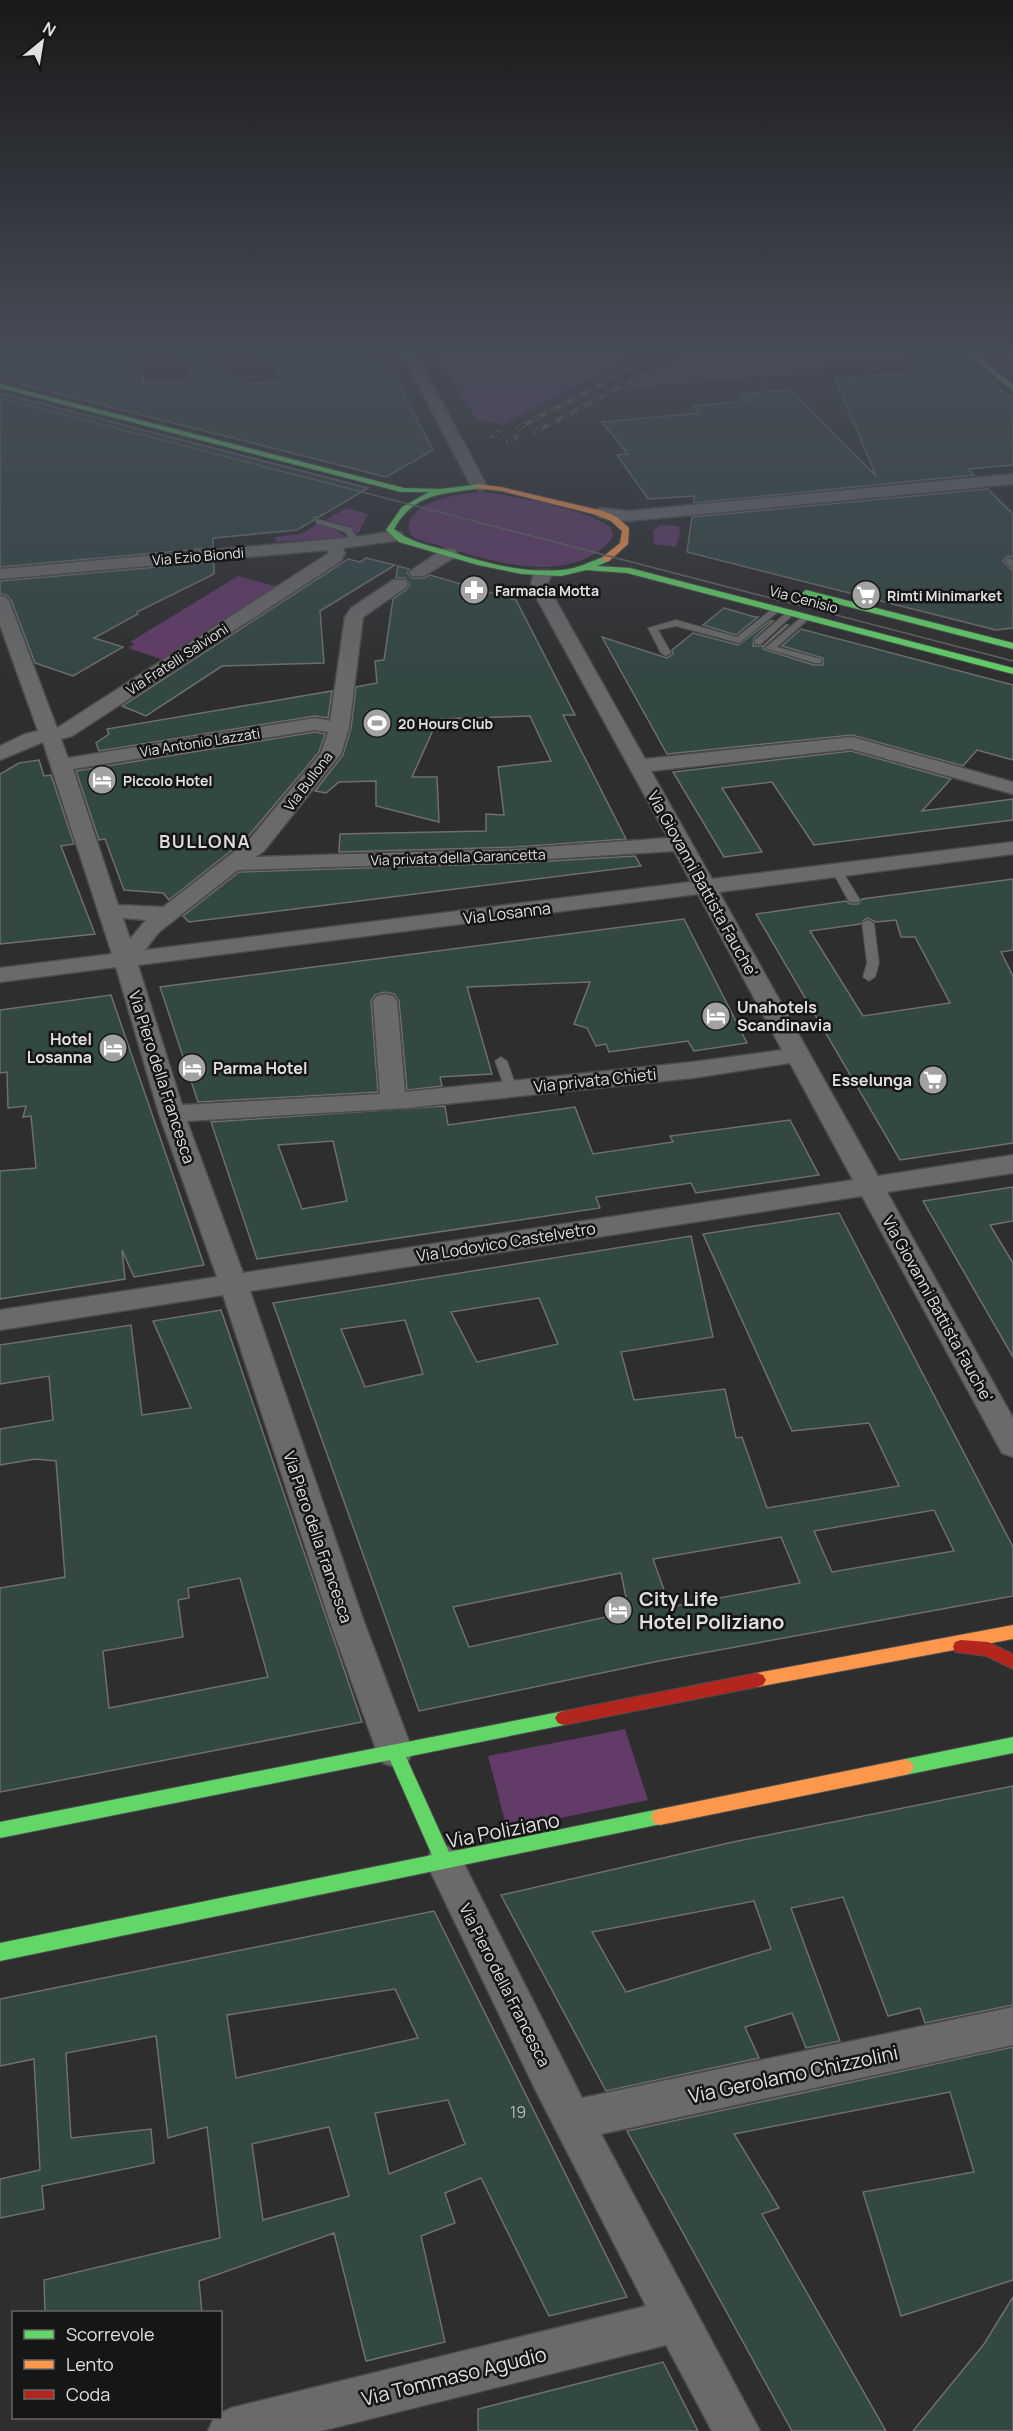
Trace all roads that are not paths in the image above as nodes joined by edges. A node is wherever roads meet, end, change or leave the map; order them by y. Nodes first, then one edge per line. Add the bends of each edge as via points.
1 (301, 463) edge
2 (467, 463) edge
3 (1012, 480) edge
4 (479, 486) junction
5 (437, 490) junction
6 (383, 508) dead end
7 (600, 513) junction
8 (651, 514) junction
9 (396, 516) junction
10 (319, 521) dead end
11 (395, 536) junction
12 (629, 541) junction
13 (356, 542) junction
14 (333, 544) junction
15 (449, 553) junction
16 (1013, 561) edge
17 (1013, 566) edge
18 (585, 568) junction
19 (418, 572) dead end
20 (0, 574) edge
21 (543, 574) junction
22 (399, 584) dead end
23 (796, 591) dead end
24 (0, 600) edge
25 (776, 609) junction
26 (791, 613) junction
27 (807, 617) junction
28 (1013, 638) edge
29 (987, 640) junction
30 (758, 642) dead end
31 (1013, 646) edge
32 (666, 653) dead end
33 (818, 661) dead end
34 (1013, 671) edge
35 (339, 728) junction
36 (51, 735) junction
37 (0, 754) edge
38 (61, 765) junction
39 (638, 766) junction
40 (1011, 784) edge
41 (681, 844) junction
42 (1013, 848) edge
43 (235, 864) junction
44 (837, 871) junction
45 (705, 888) junction
46 (854, 900) dead end
47 (109, 911) junction
48 (168, 914) junction
49 (868, 923) dead end
50 (125, 960) junction
51 (0, 975) edge
52 (869, 977) dead end
53 (385, 1001) dead end
54 (797, 1055) junction
55 (501, 1061) dead end
56 (511, 1089) junction
57 (393, 1101) junction
58 (172, 1114) junction
59 (1013, 1164) edge
60 (870, 1186) junction
61 (233, 1283) junction
62 (0, 1320) edge
63 (1013, 1445) edge
64 (1013, 1632) edge
65 (945, 1645) junction
66 (1013, 1662) edge
67 (1013, 1737) edge
68 (1008, 1746) edge
69 (395, 1752) junction
70 (0, 1830) edge
71 (444, 1862) junction
72 (0, 1952) edge
73 (1013, 2026) edge
74 (573, 2120) junction
75 (677, 2320) junction
76 (231, 2431) edge
77 (737, 2431) edge

1 - 5 main road via 404,490
2 - 4 street
3 - 8 street
4 - 5 main road
4 - 7 main road
5 - 9 main road
6 - 9 main road
7 - 8 street
7 - 12 main road via 614,519
8 - 12 street via 639,519
9 - 11 main road via 390,530
10 - 13 lane via 348,530
11 - 13 street, Via Ezio Biondi
11 - 15 main road
12 - 18 main road via 611,556
13 - 14 street, Via Ezio Biondi
14 - 20 street, Via Ezio Biondi
14 - 36 street, Via Fratelli Salvioni via 338,553 335,557 65,732
15 - 19 street
15 - 21 main road
16 - 17 lane via 1009,561
18 - 21 main road
18 - 25 main road, Via Cenisio via 627,570
21 - 39 street, Via Giovanni Battista Fauche' via 538,583 541,590
22 - 35 street, Via Bullona via 354,617
23 - 29 main road, Via Cenisio
24 - 36 street, Via Piero della Francesca
25 - 26 main road, Via Cenisio
25 - 32 lane via 739,640 676,623 653,628
26 - 27 main road, Via Cenisio
26 - 30 lane
27 - 33 lane via 770,648
27 - 34 main road, Via Cenisio
28 - 29 street
29 - 31 main road, Via Cenisio
35 - 38 street, Via Antonio Lazzati via 315,724
35 - 43 street, Via Bullona via 331,754 265,837
36 - 37 street, Via Fratelli Salvioni via 23,741
36 - 38 street, Via Piero della Francesca
38 - 47 street, Via Piero della Francesca
39 - 40 street via 852,742
39 - 41 street, Via Giovanni Battista Fauche'
41 - 43 street, Via privata della Garancetta via 516,855
41 - 45 street, Via Giovanni Battista Fauche'
42 - 44 street, Via Losanna
43 - 48 street, Via Bullona
44 - 45 street, Via Losanna
44 - 46 lane
45 - 50 street, Via Losanna
45 - 54 street, Via Giovanni Battista Fauche'
47 - 48 street
47 - 50 street, Via Piero della Francesca
48 - 50 street, Via Bullona via 151,927
49 - 52 lane via 873,963
50 - 51 street, Via Losanna
50 - 58 street, Via Piero della Francesca
53 - 57 street
54 - 56 street, Via privata Chieti
54 - 60 street, Via Giovanni Battista Fauche'
55 - 56 lane
56 - 57 street, Via privata Chieti
57 - 58 street, Via privata Chieti
58 - 61 street, Via Piero della Francesca
59 - 60 street, Via Lodovico Castelvetro
60 - 61 street, Via Lodovico Castelvetro
60 - 63 street, Via Giovanni Battista Fauche'
61 - 62 street, Via Lodovico Castelvetro
61 - 69 street, Via Piero della Francesca
64 - 65 main road
65 - 66 main road via 988,1649
65 - 69 main road
67 - 68 main road
68 - 71 main road, Via Poliziano
69 - 70 main road
69 - 71 main road, Via Piero della Francesca
71 - 72 main road, Via Poliziano
71 - 74 street, Via Piero della Francesca
73 - 74 street, Via Gerolamo Chizzolini
74 - 75 street, Via Piero della Francesca
75 - 76 street, Via Tommaso Agudio
75 - 77 street, Via Piero della Francesca

